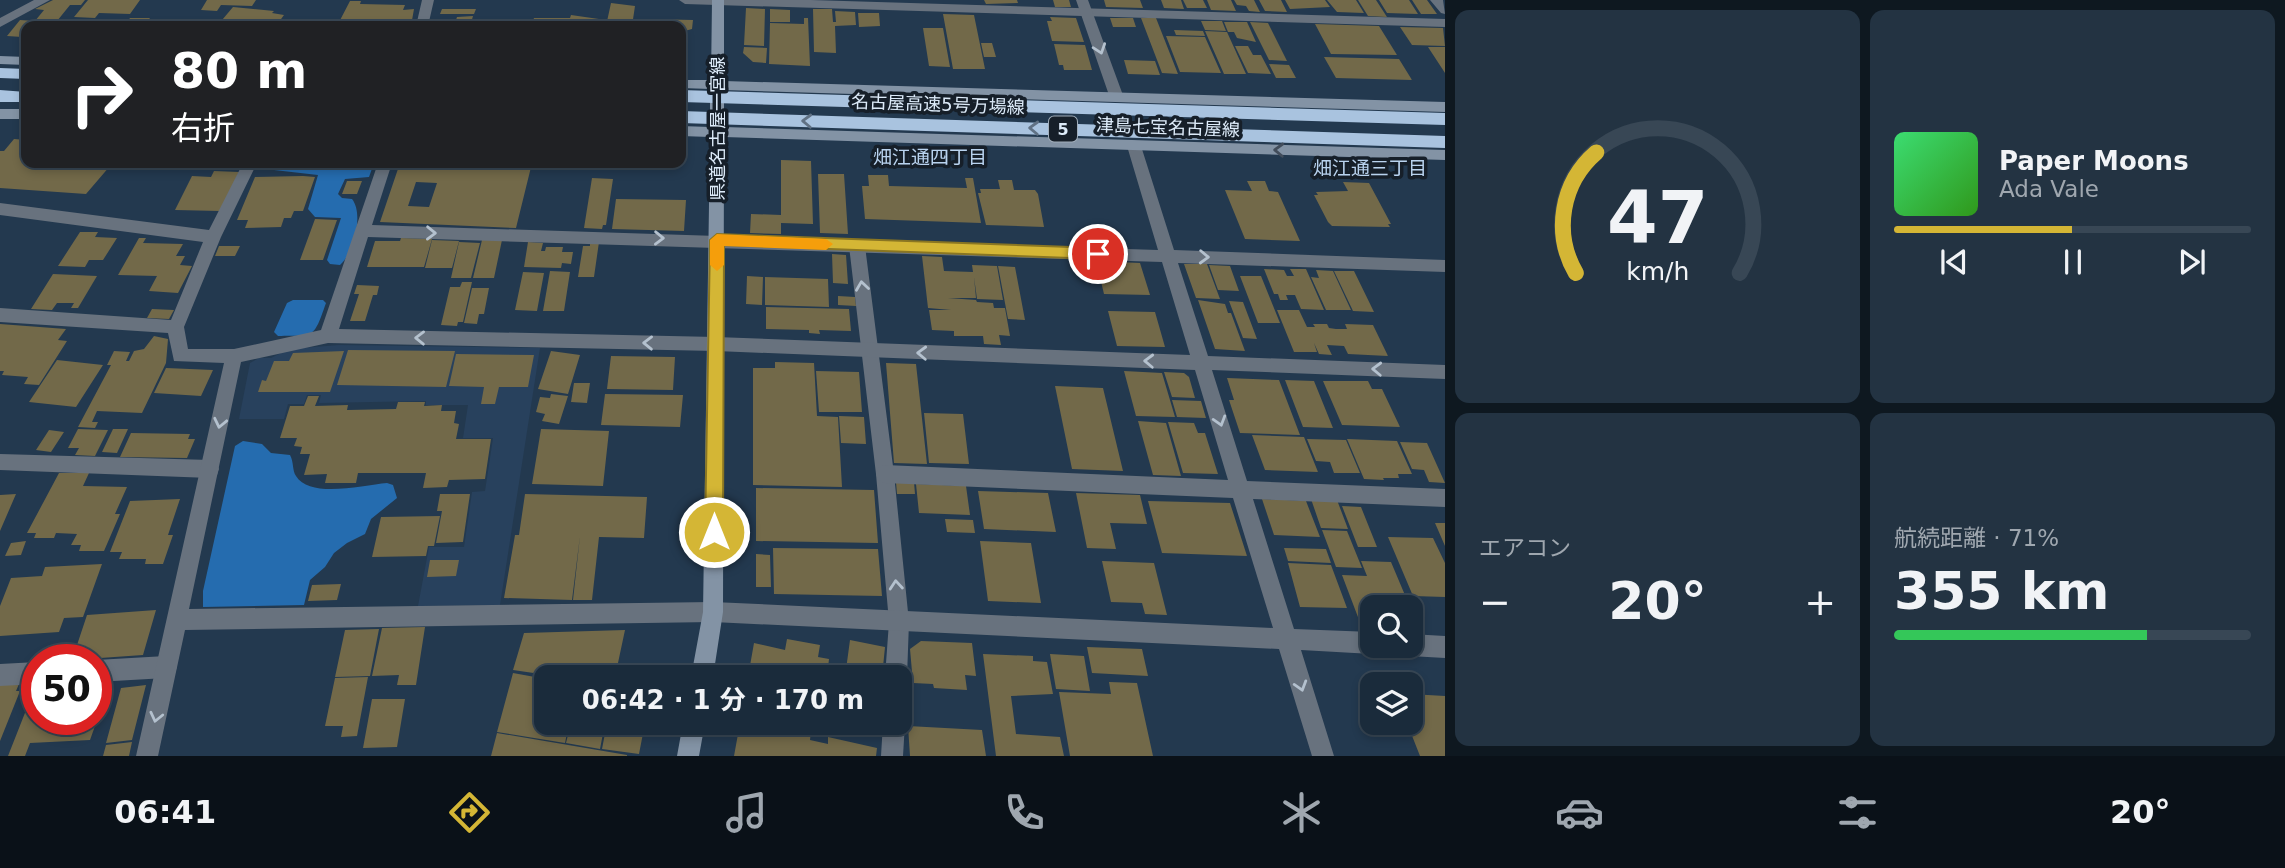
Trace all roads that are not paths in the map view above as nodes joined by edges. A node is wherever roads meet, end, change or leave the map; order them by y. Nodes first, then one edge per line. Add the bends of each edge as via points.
1 (44, 0) edge
2 (428, 0) edge
3 (685, 0) edge
4 (718, 0) edge
5 (1436, 0) edge
6 (829, 2) edge
7 (1085, 6) edge
8 (1445, 10) edge
9 (423, 21) edge
10 (0, 23) edge
11 (1445, 23) edge
12 (0, 60) edge
13 (21, 61) edge
14 (0, 74) edge
15 (21, 74) edge
16 (686, 84) edge
17 (717, 85) junction
18 (0, 86) edge
19 (21, 87) edge
20 (0, 96) edge
21 (686, 96) edge
22 (21, 97) edge
23 (1117, 98) junction
24 (1445, 107) edge
25 (0, 114) edge
26 (21, 114) edge
27 (686, 117) edge
28 (1445, 119) edge
29 (686, 131) edge
30 (718, 132) junction
31 (1445, 142) edge
32 (1134, 146) junction
33 (1445, 155) edge
34 (248, 168) edge
35 (383, 168) edge
36 (0, 209) edge
37 (363, 231) junction
38 (213, 237) junction
39 (717, 240) junction
40 (857, 246) junction
41 (1168, 256) junction
42 (1445, 266) edge
43 (0, 315) edge
44 (176, 327) junction
45 (328, 337) junction
46 (716, 344) junction
47 (871, 351) junction
48 (234, 356) junction
49 (1203, 363) junction
50 (1445, 372) edge
51 (0, 462) edge
52 (210, 469) junction
53 (885, 474) junction
54 (1241, 490) junction
55 (1445, 498) edge
56 (713, 612) junction
57 (177, 620) junction
58 (899, 622) junction
59 (1286, 639) junction
60 (1360, 642) edge
61 (1423, 646) edge
62 (1445, 647) edge
63 (704, 665) edge
64 (897, 665) edge
65 (166, 667) junction
66 (112, 670) edge
67 (21, 674) edge
68 (0, 675) edge
69 (692, 735) edge
70 (893, 735) edge
71 (147, 756) edge
72 (688, 756) edge
73 (892, 756) edge
74 (1323, 756) edge

1 - 10 street
2 - 9 street
3 - 4 street
4 - 6 street
4 - 17 main road, 県道名古屋一宮線
5 - 8 street
6 - 7 street
7 - 11 street
7 -> 23 street
12 - 13 main road
14 - 15 highway
16 - 17 main road, 津島七宝名古屋線
17 - 23 main road, 津島七宝名古屋線
17 - 30 main road, 県道名古屋一宮線
18 - 19 highway
20 - 22 highway
21 - 28 highway, 名古屋高速5号万場線 / 5
23 - 24 main road, 津島七宝名古屋線
25 - 26 main road
31 -> 27 highway, 名古屋高速5号万場線 / 5
29 - 30 main road, 津島七宝名古屋線
30 - 32 main road, 津島七宝名古屋線
30 - 39 main road, 県道名古屋一宮線
33 -> 32 main road, 津島七宝名古屋線
32 - 41 street
34 - 38 street
35 - 37 street
36 - 38 street
37 -> 39 street
37 - 45 street
38 - 44 street
39 - 40 street
39 - 46 main road, 県道名古屋一宮線
40 - 41 street
47 -> 40 street
41 -> 42 street
41 - 49 street
43 - 44 street
44 - 48 street via 180,356
46 -> 45 street
45 - 48 street
46 - 47 street
46 - 56 main road, 県道名古屋一宮線
49 -> 47 street
47 - 53 street
48 -> 52 street
50 -> 49 street
49 -> 54 street
51 - 52 street
52 - 57 street
53 - 54 street
58 -> 53 street
54 - 55 street
54 - 59 street
56 - 57 street
56 - 58 street
56 - 63 main road, 県道名古屋一宮線
57 - 65 street
58 - 59 street
58 - 64 street
59 - 60 street
59 -> 74 street
61 - 62 street
65 - 66 street
65 -> 71 street
67 - 68 street
69 - 72 main road
70 - 73 street

